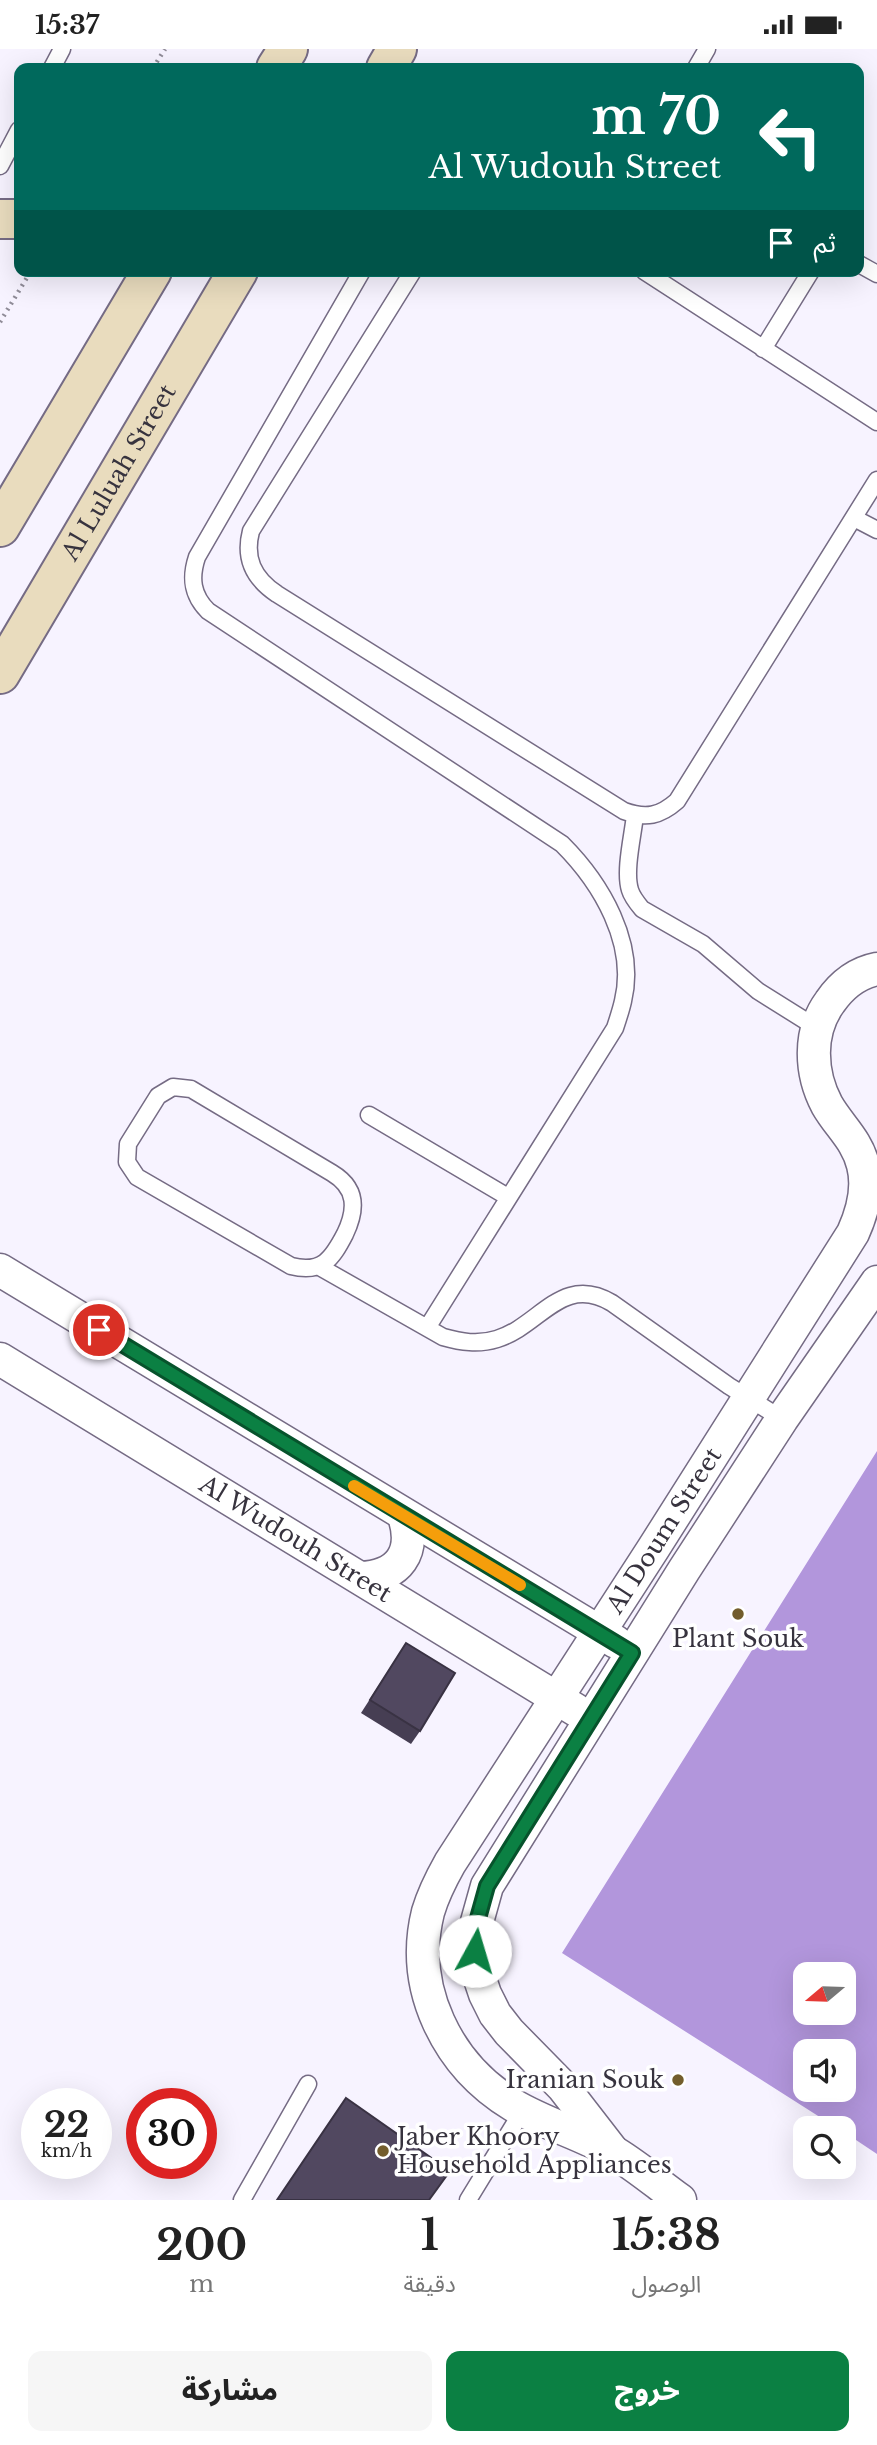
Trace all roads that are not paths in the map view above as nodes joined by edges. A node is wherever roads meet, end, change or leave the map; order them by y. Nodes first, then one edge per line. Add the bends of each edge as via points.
1 (14, 139) edge
2 (0, 166) edge
3 (148, 277) edge
4 (234, 277) edge
5 (259, 277) edge
6 (359, 277) edge
7 (409, 277) edge
8 (653, 277) edge
9 (807, 277) edge
10 (763, 349) junction
11 (877, 422) edge
12 (877, 480) edge
13 (102, 500) junction
14 (854, 517) junction
15 (0, 527) edge
16 (877, 530) edge
17 (0, 674) edge
18 (635, 815) junction
19 (877, 969) edge
20 (817, 1028) junction
21 (369, 1115) dead end
22 (508, 1198) junction
23 (318, 1266) junction
24 (0, 1270) edge
25 (877, 1282) edge
26 (427, 1328) junction
27 (0, 1359) edge
28 (747, 1398) junction
29 (782, 1419) junction
30 (404, 1516) junction
31 (361, 1578) junction
32 (599, 1632) junction
33 (632, 1653) junction
34 (557, 1698) junction
35 (591, 1719) junction
36 (308, 2084) dead end
37 (523, 2110) junction
38 (614, 2153) junction
39 (243, 2200) edge
40 (468, 2200) edge
41 (680, 2200) edge

1 - 2 lane
3 - 15 street
4 - 13 street, Al Luluah Street
5 - 13 street via 155,449
6 - 22 lane via 197,557 192,581 208,611 562,844 593,880 612,914 625,970 624,999 615,1028
7 - 18 lane via 251,531 247,544 254,573 288,601
8 - 10 lane
9 - 10 lane
10 - 11 lane
12 - 14 lane
13 - 17 street, Al Luluah Street
14 - 16 lane
14 - 18 lane via 677,801 657,815
18 - 20 lane via 628,879 642,909 703,944 758,991
19 - 20 street, Al Doum Street via 852,979 836,993
20 - 28 street, Al Doum Street via 813,1048 820,1087 859,1151 864,1201 844,1250
21 - 22 lane
22 - 26 lane
23 - 23 lane via 333,1255 350,1222 354,1203 347,1185 191,1089 173,1087 158,1096 128,1144 127,1162 137,1177 290,1266
23 - 26 lane
24 - 30 street
25 - 29 street, Al Doum Street
26 - 28 lane via 443,1337 479,1343 513,1332 563,1298 593,1294
27 - 31 street, Al Wudouh Street
28 - 29 lane
28 - 32 street, Al Doum Street
29 - 33 street, Al Doum Street
30 - 31 street via 408,1546 401,1560 391,1571
30 - 32 street
31 - 34 street, Al Wudouh Street
32 - 33 street
32 - 34 street, Al Doum Street
33 - 35 street, Al Doum Street
34 - 35 street, Al Wudouh Street
34 - 37 street, Al Doum Street via 450,1863 428,1912 424,1939 428,1994 450,2045 488,2086
35 - 38 street, Al Doum Street via 487,1886 475,1929 475,1951 478,1973 495,2014 563,2087
36 - 39 lane
37 - 38 street, Al Doum Street
37 - 40 lane
38 - 41 street, Al Doum Street

